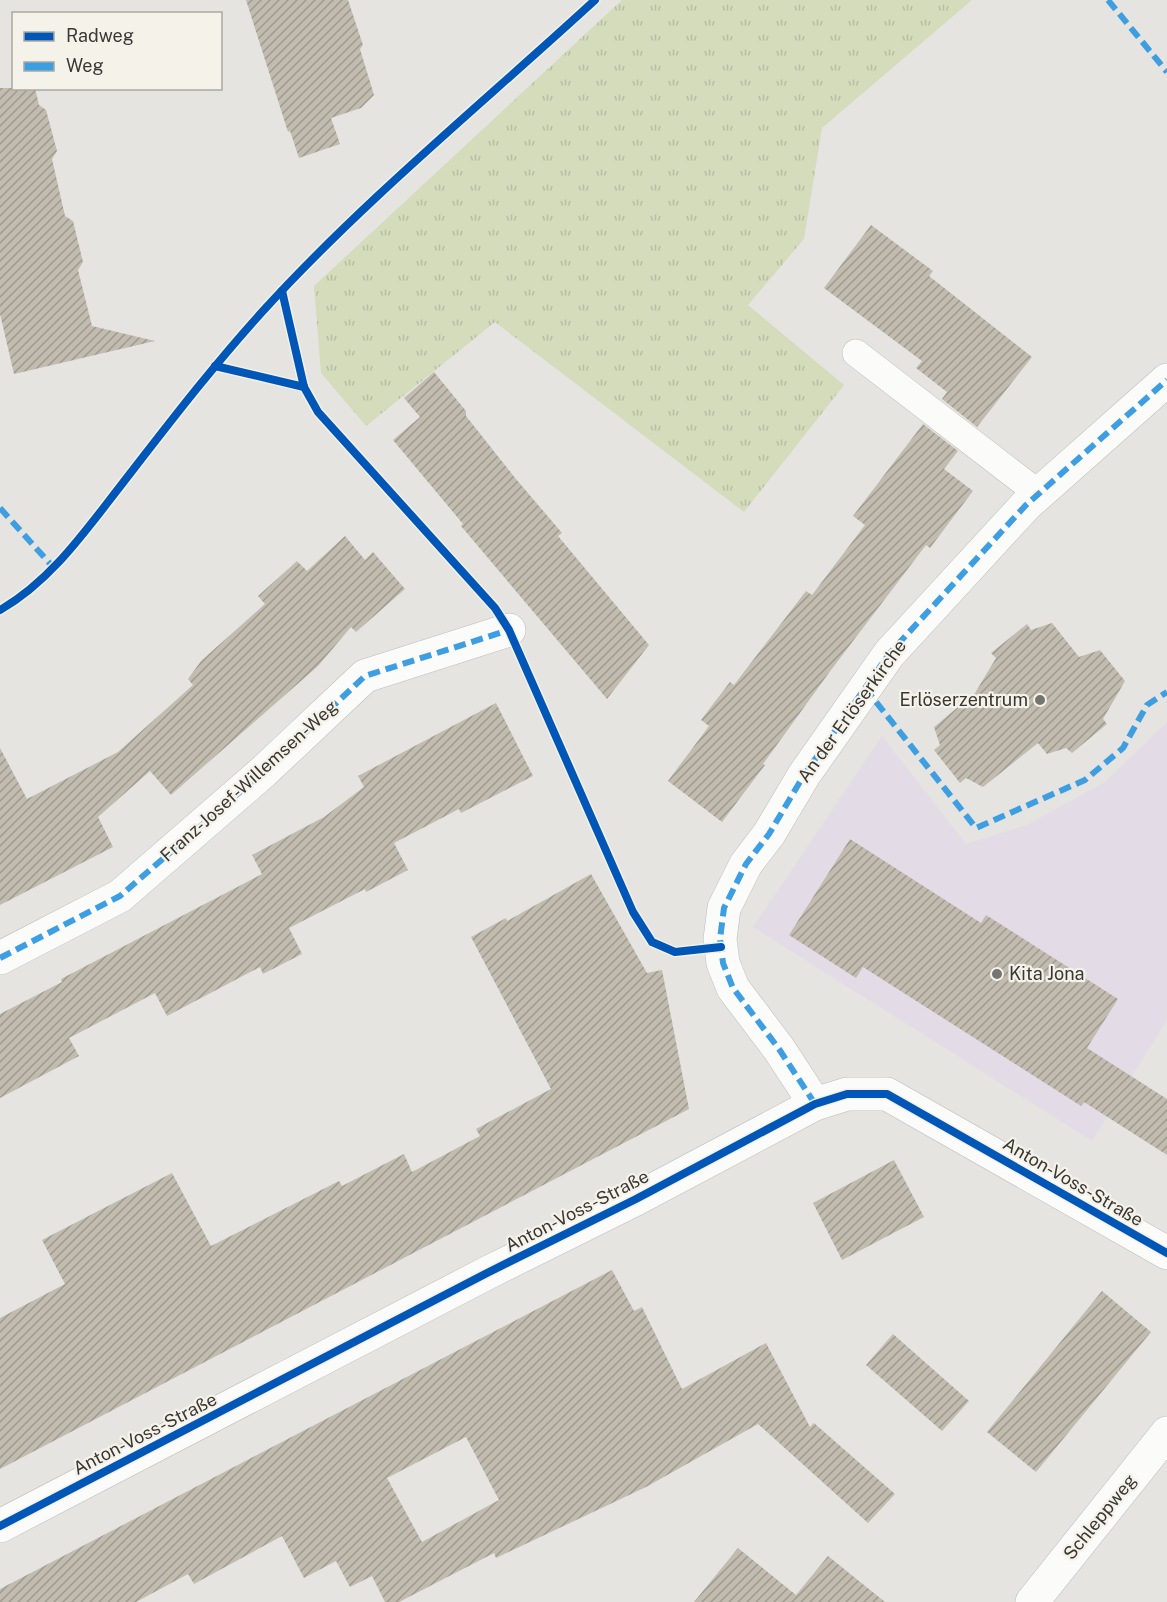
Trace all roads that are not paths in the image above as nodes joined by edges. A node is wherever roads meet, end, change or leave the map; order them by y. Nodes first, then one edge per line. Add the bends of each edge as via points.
1 (856, 353) dead end
2 (1167, 380) edge
3 (1040, 494) junction
4 (509, 630) dead end
5 (0, 958) edge
6 (815, 1104) junction
7 (1167, 1253) edge
8 (1167, 1433) edge
9 (0, 1526) edge
10 (1032, 1602) edge

1 - 3 lane
2 - 3 street, An der Erlöserkirche
3 - 6 street, An der Erlöserkirche via 889,654 746,864 724,908 720,939 723,963 733,988
4 - 5 street, Franz-Josef-Willemsen-Weg via 365,676 263,772 120,896
6 - 7 street, Anton-Voss-Straße via 847,1094 887,1094
6 - 9 street, Anton-Voss-Straße
8 - 10 street, Schleppweg

